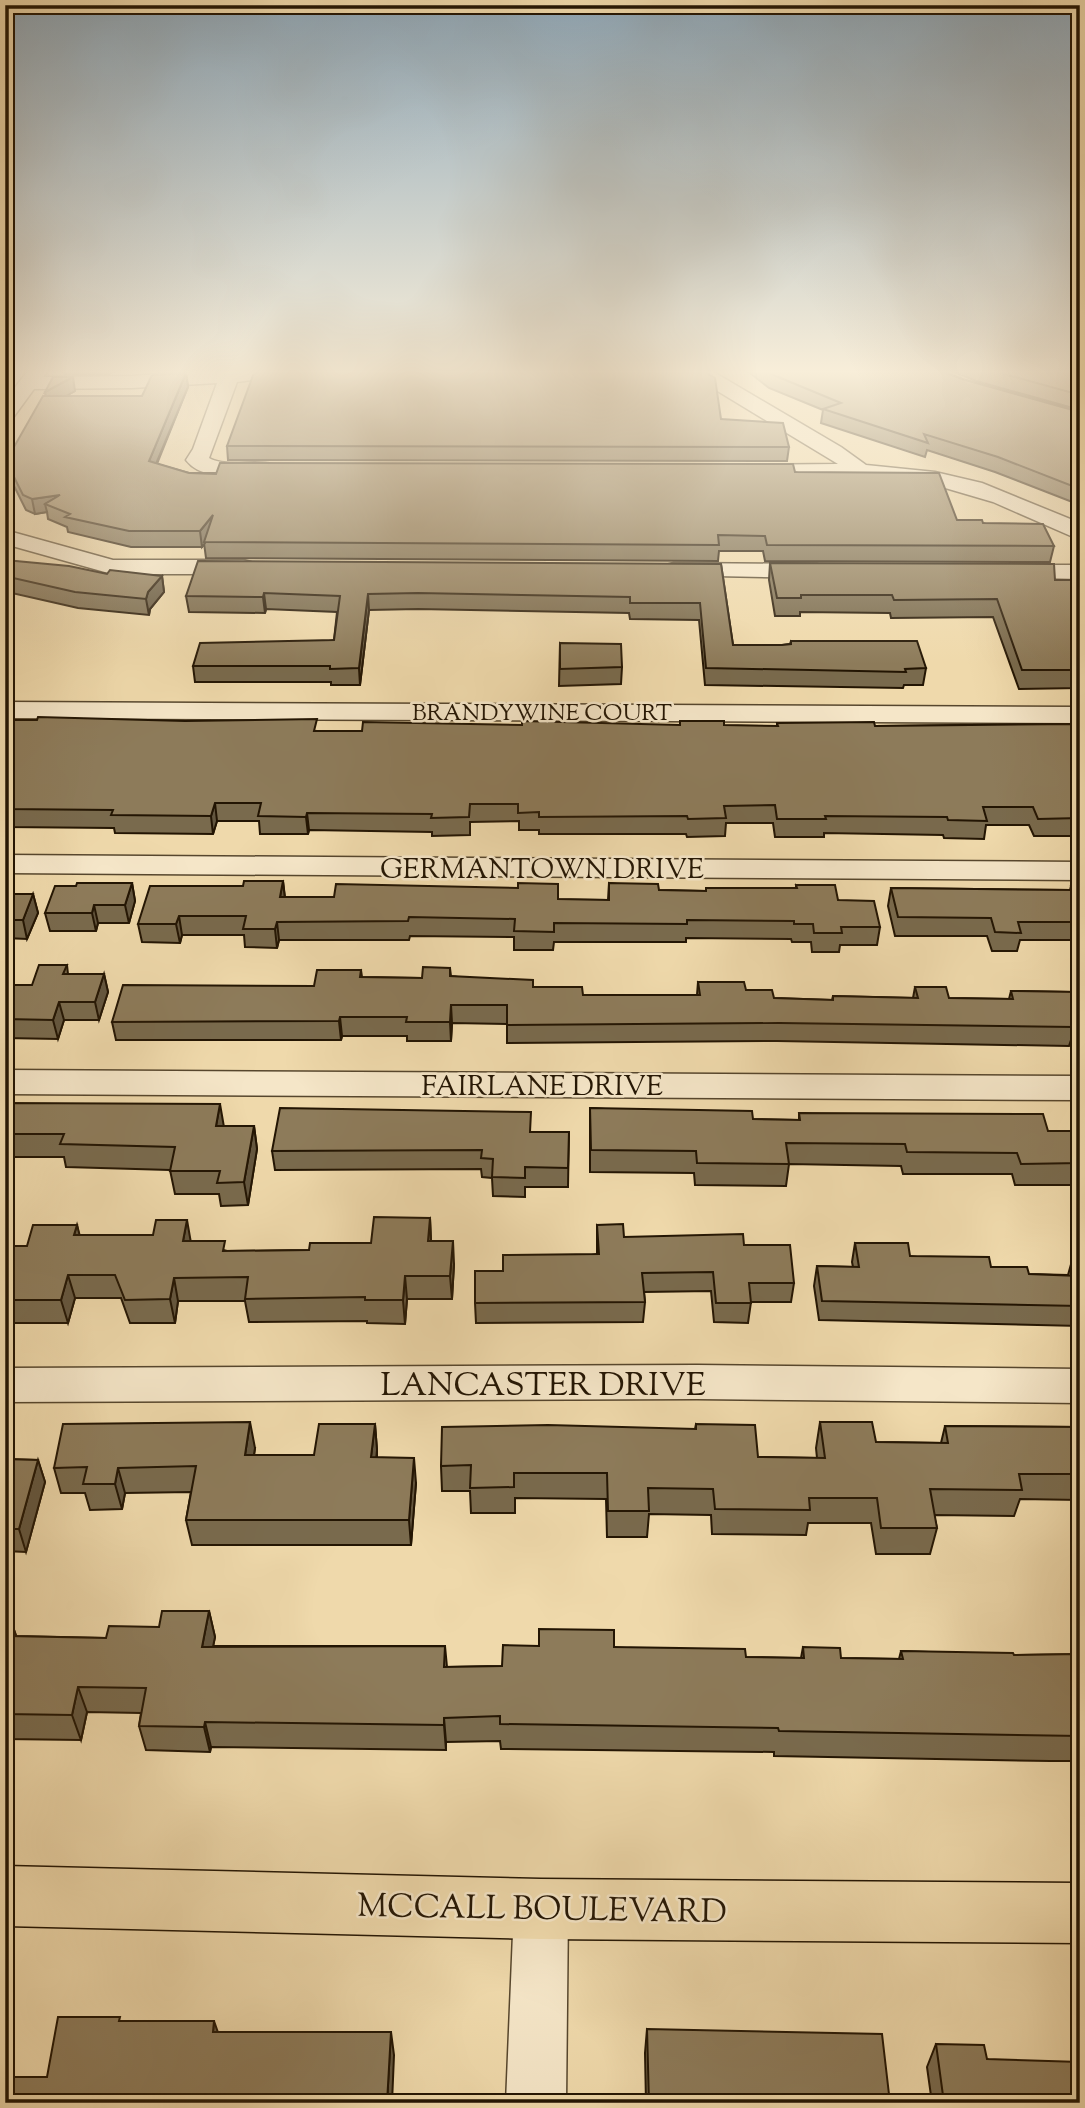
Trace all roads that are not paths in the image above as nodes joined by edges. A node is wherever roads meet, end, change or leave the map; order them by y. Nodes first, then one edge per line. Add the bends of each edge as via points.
1 (211, 467) edge
2 (856, 467) edge
3 (283, 469) edge
4 (724, 471) edge
5 (861, 471) junction
6 (1080, 533) edge
7 (5, 537) edge
8 (264, 568) edge
9 (651, 570) edge
10 (845, 571) edge
11 (983, 572) edge
12 (1080, 572) edge
13 (5, 710) edge
14 (1080, 715) edge
15 (5, 864) edge
16 (1080, 871) edge
17 (5, 1083) edge
18 (1080, 1088) edge
19 (5, 1385) edge
20 (1080, 1386) edge
21 (5, 1896) edge
22 (541, 1909) junction
23 (1080, 1913) edge
24 (536, 2103) edge

1 - 3 street
2 - 5 street
4 - 5 street
5 - 6 street via 964,484
7 - 8 street via 112,567
9 - 10 street
11 - 12 street
13 - 14 street, BRANDYWINE COURT
15 - 16 street, GERMANTOWN DRIVE
17 - 18 street, FAIRLANE DRIVE
19 - 20 street, LANCASTER DRIVE via 724,1382
21 - 22 main road, MCCALL BOULEVARD
22 - 23 main road, MCCALL BOULEVARD
22 - 24 street

